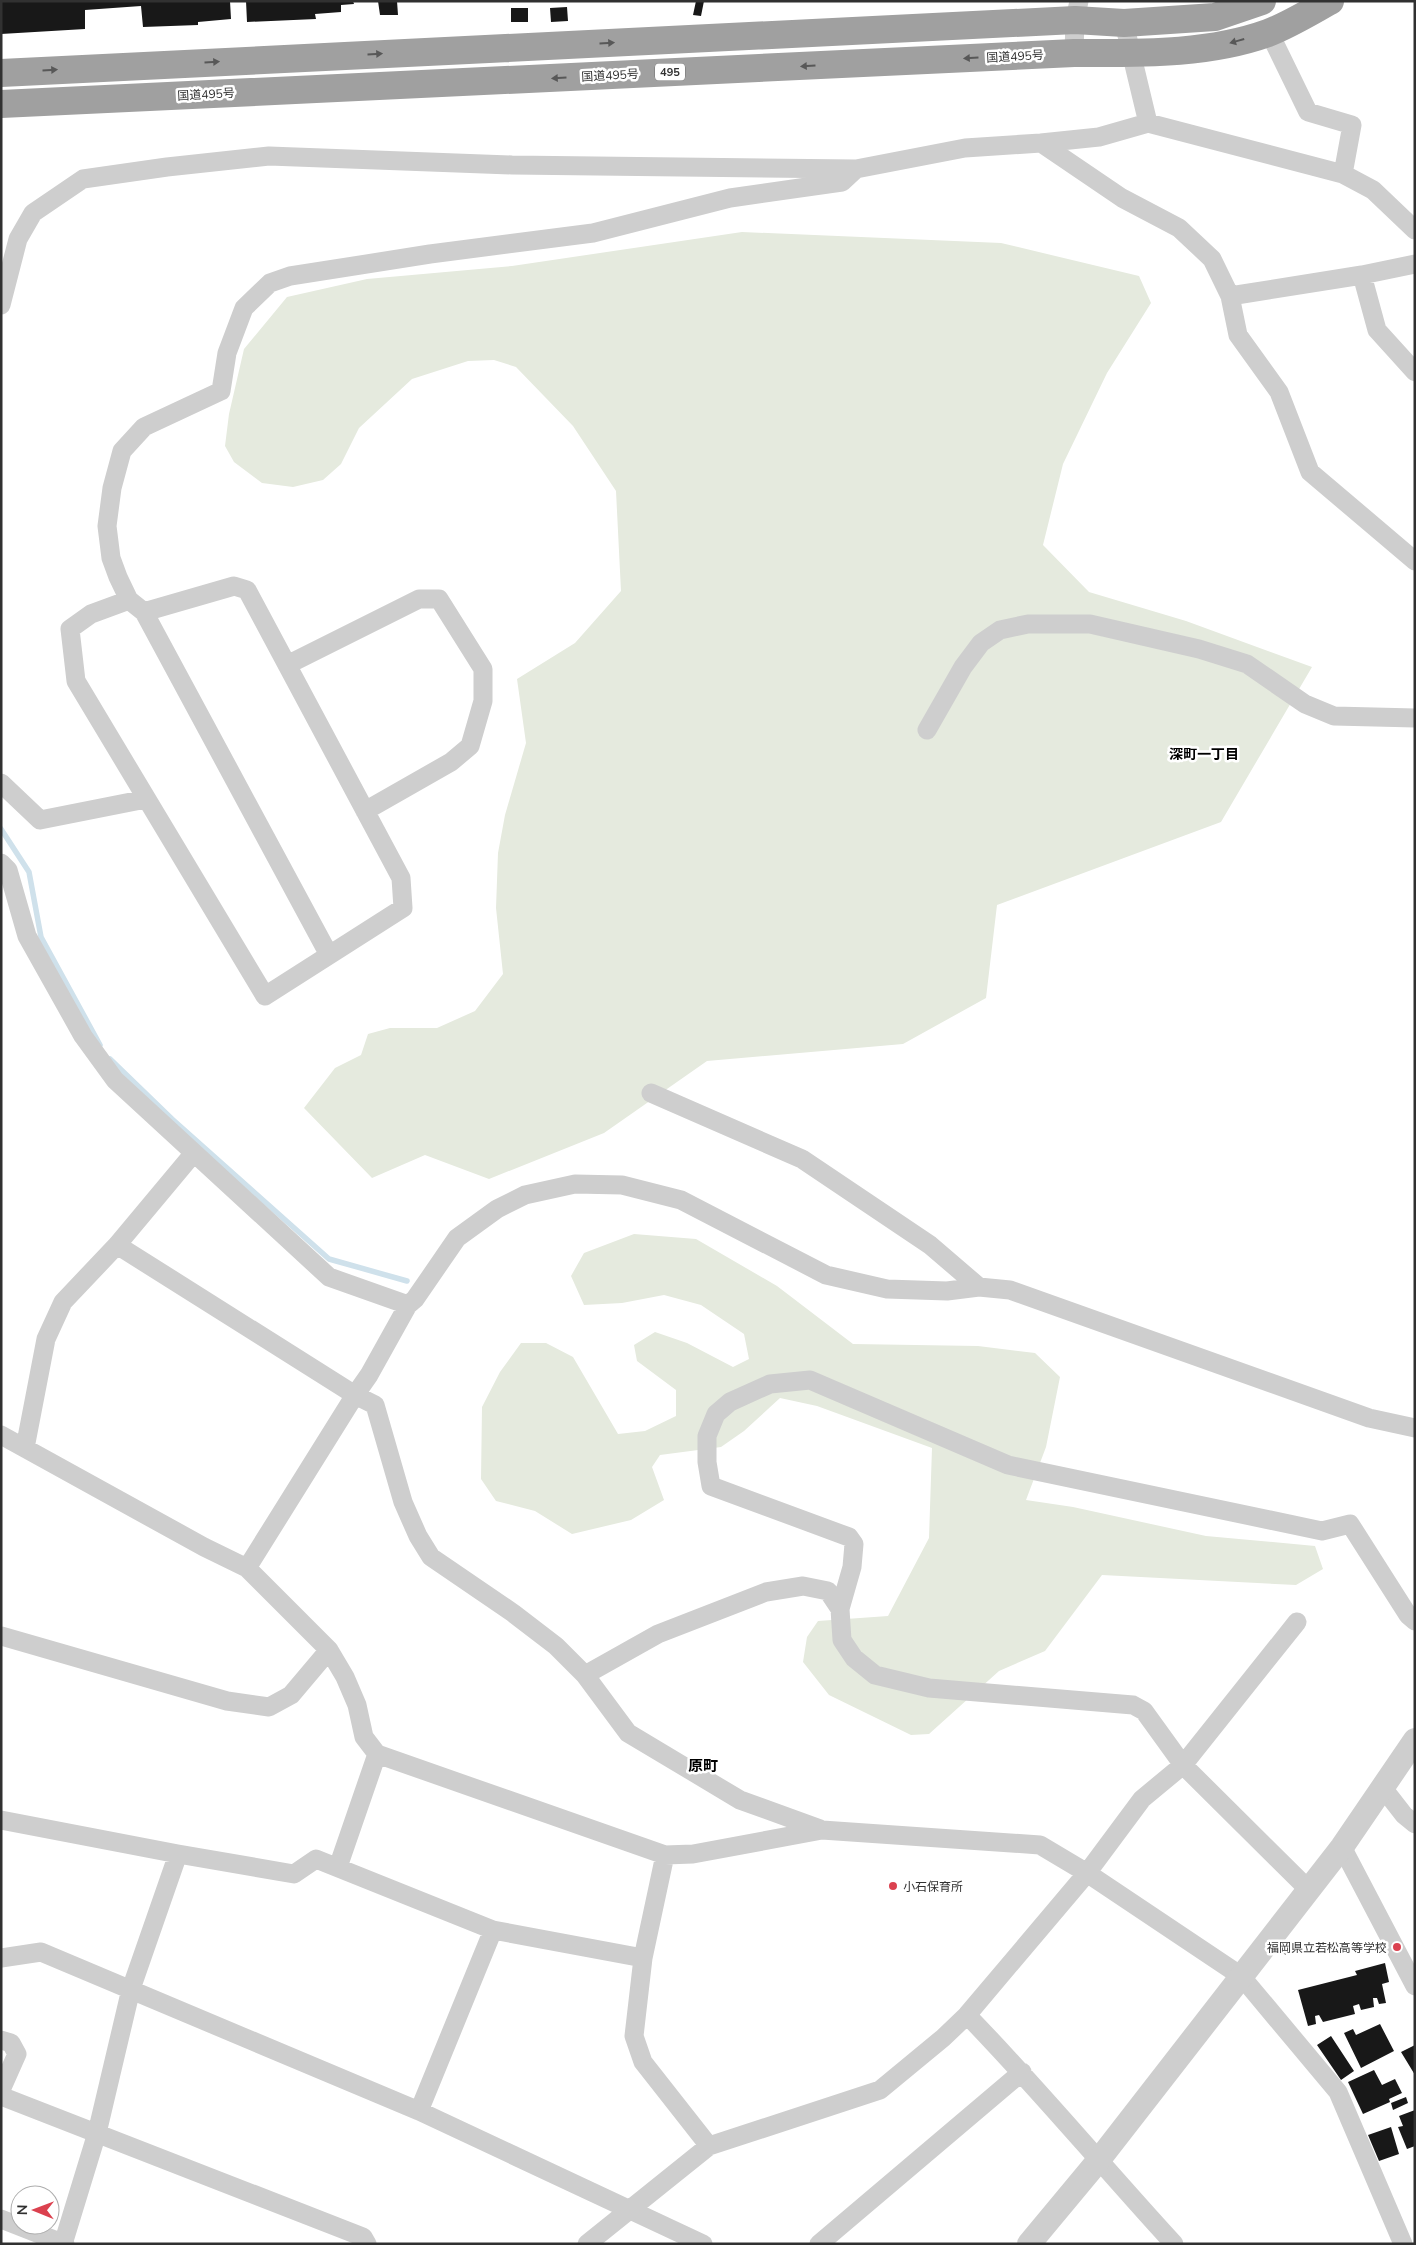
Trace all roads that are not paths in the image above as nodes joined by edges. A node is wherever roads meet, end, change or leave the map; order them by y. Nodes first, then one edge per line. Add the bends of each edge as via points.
1 (1262, 1) edge
2 (1330, 1) edge
3 (1077, 11) edge
4 (1124, 23) junction
5 (1269, 32) junction
6 (1074, 53) junction
7 (1131, 53) junction
8 (1, 73) edge
9 (1, 104) edge
10 (1148, 124) junction
11 (1041, 143) junction
12 (856, 169) junction
13 (1343, 174) junction
14 (1415, 230) edge
15 (1415, 264) edge
16 (1362, 275) junction
17 (1230, 296) junction
18 (1, 305) edge
19 (1415, 372) edge
20 (1415, 561) edge
21 (136, 606) junction
22 (287, 666) junction
23 (1415, 718) edge
24 (927, 730) dead end
25 (1, 783) edge
26 (146, 799) junction
27 (365, 811) junction
28 (1, 863) edge
29 (329, 955) junction
30 (651, 1093) dead end
31 (193, 1154) junction
32 (118, 1245) junction
33 (979, 1287) junction
34 (408, 1305) junction
35 (355, 1395) junction
36 (1415, 1428) edge
37 (1, 1436) edge
38 (25, 1448) junction
39 (247, 1568) junction
40 (840, 1610) junction
41 (1415, 1621) edge
42 (1297, 1622) dead end
43 (1, 1636) edge
44 (329, 1650) junction
45 (584, 1675) junction
46 (1415, 1740) edge
47 (378, 1754) junction
48 (1183, 1765) junction
49 (1384, 1788) junction
50 (1, 1820) edge
51 (1415, 1824) edge
52 (822, 1830) junction
53 (1342, 1847) junction
54 (178, 1854) junction
55 (665, 1855) junction
56 (338, 1867) junction
57 (1087, 1873) junction
58 (1308, 1889) junction
59 (493, 1930) junction
60 (1, 1958) edge
61 (643, 1958) junction
62 (1241, 1976) junction
63 (1415, 1986) edge
64 (132, 1989) junction
65 (967, 2015) junction
66 (1, 2040) edge
67 (1022, 2072) junction
68 (1, 2090) edge
69 (1, 2096) edge
70 (419, 2111) junction
71 (97, 2132) junction
72 (708, 2146) junction
73 (1098, 2161) junction
74 (628, 2210) junction
75 (1, 2219) edge
76 (64, 2244) edge
77 (367, 2244) edge
78 (588, 2244) edge
79 (703, 2244) edge
80 (819, 2244) edge
81 (1029, 2244) edge
82 (1174, 2244) edge
83 (1403, 2244) edge

1 - 4 highway via 1215,17
2 - 5 highway, 国道495号 / 495
3 - 4 highway
3 - 6 street
8 -> 3 highway
4 - 7 street
5 -> 7 highway, 国道495号 / 495 via 1220,46
5 - 13 street via 1308,112 1352,125
6 - 7 highway, 国道495号 / 495
6 -> 9 highway, 国道495号 / 495
7 - 10 street
10 - 11 street via 1099,137
10 - 13 street
11 - 12 street via 965,148
11 - 17 street via 1122,198 1179,228 1212,259
12 - 18 street via 512,165 269,156 83,179 33,214 18,239
12 - 21 street via 842,182 730,198 594,233 430,254 290,276 270,283 244,308 227,353 221,391 144,427 122,451 112,488 107,526 111,558
13 - 14 street via 1373,190
15 - 16 street
16 - 17 street
16 - 19 street via 1378,330
17 - 20 street via 1238,336 1278,392 1310,472
21 - 22 street via 234,586 247,590
21 - 26 street via 91,614 70,629 76,681
21 - 29 street
22 - 27 street
22 - 27 street via 419,599 439,599 483,669 483,701 470,746 451,762
23 - 24 street via 1334,716 1306,704 1247,664 1199,649 1090,624 1028,624 1000,630 981,643
25 - 26 street via 40,820
26 - 29 street via 264,996
27 - 29 street via 401,878 403,908
28 - 31 street via 8,870 27,936 83,1036 115,1080
30 - 33 street via 802,1159 930,1245
31 - 32 street
31 - 34 street via 329,1277
32 - 35 street
32 - 38 street via 63,1302 46,1339
33 - 34 street via 947,1291 887,1289 826,1275 680,1200 622,1185 575,1184 525,1195 497,1209 457,1238
33 - 36 street via 1010,1290 1369,1418
34 - 35 street via 370,1376
35 - 39 street
35 - 45 street via 375,1405 403,1502 418,1536 432,1557 513,1612 556,1646
37 - 38 street
38 - 39 street
39 - 44 street
40 - 41 street via 852,1567 854,1544 849,1537 711,1486 707,1436 716,1414 730,1402 770,1384 810,1380 1008,1465 1322,1531 1350,1524
40 - 45 street via 828,1591 802,1586 766,1592 658,1634
40 - 48 street via 842,1640 854,1658 875,1675 929,1688 1133,1705 1144,1711
42 - 48 street
43 - 44 street via 227,1701 269,1706 291,1695
44 - 47 street via 357,1705 364,1737
45 - 52 street via 628,1734 740,1800
46 - 49 street
47 - 55 street
47 - 56 street
48 - 57 street via 1142,1799
48 - 58 street
49 - 51 street
49 - 53 street
50 - 54 street
52 - 55 street via 693,1854
52 - 57 street via 1040,1845
53 - 58 street
53 - 63 street
54 - 56 street via 294,1874 316,1860
54 - 64 street
55 - 61 street
56 - 59 street
57 - 62 street
57 - 65 street
58 - 62 street
59 - 61 street
59 - 70 street
60 - 64 street via 41,1952
61 - 72 street via 634,2036 643,2062
62 - 73 street
62 - 83 street via 1338,2092
64 - 70 street
64 - 71 street
65 - 67 street
65 - 72 street via 880,2090
66 - 68 street via 11,2043 17,2054
67 - 73 street
67 - 80 street
69 - 71 street
70 - 74 street
71 - 76 street
71 - 77 street via 363,2237
72 - 74 street
73 - 81 street
73 - 82 street
74 - 78 street
74 - 79 street
75 - 76 street

